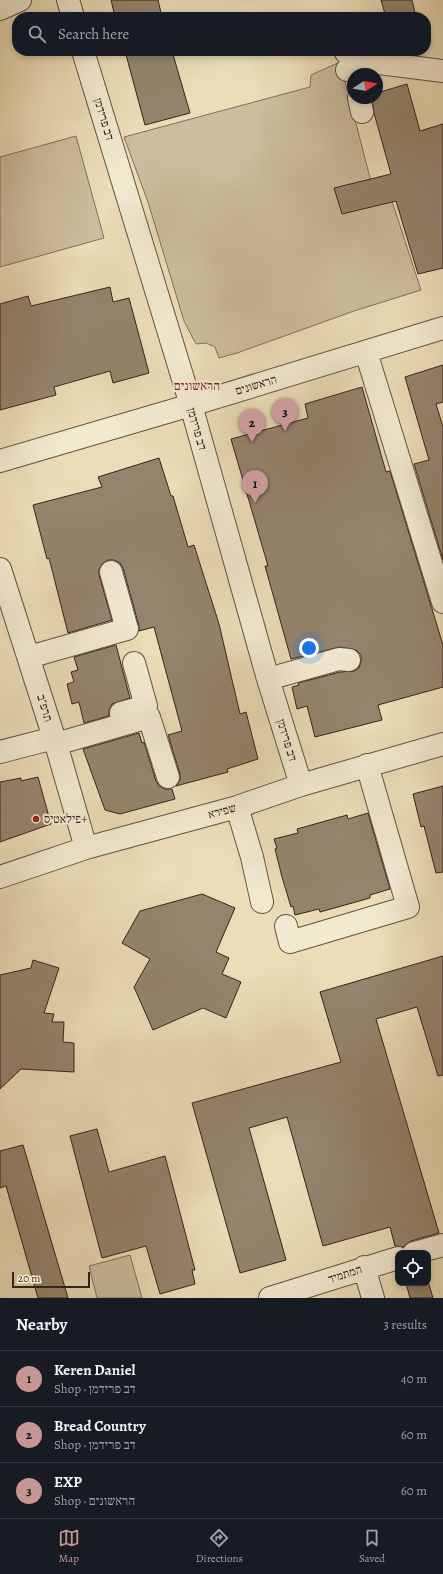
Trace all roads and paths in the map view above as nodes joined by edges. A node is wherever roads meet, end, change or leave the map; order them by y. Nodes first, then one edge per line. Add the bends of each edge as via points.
1 (20, 0) edge
2 (68, 0) edge
3 (0, 9) edge
4 (72, 12) edge
5 (85, 56) edge
6 (351, 66) edge
7 (443, 70) edge
8 (443, 328) edge
9 (366, 352) junction
10 (191, 405) junction
11 (0, 461) edge
12 (0, 570) edge
13 (111, 572) dead end
14 (443, 602) edge
15 (6, 607) edge
16 (29, 657) junction
17 (348, 660) dead end
18 (134, 663) dead end
19 (268, 679) junction
20 (54, 738) junction
21 (443, 744) edge
22 (0, 752) edge
23 (367, 765) junction
24 (168, 777) dead end
25 (301, 785) junction
26 (243, 805) junction
27 (86, 848) junction
28 (252, 857) junction
29 (0, 877) edge
30 (244, 880) dead end
31 (286, 926) dead end
32 (443, 1245) edge
33 (425, 1250) edge
34 (395, 1259) edge
35 (364, 1267) junction
36 (270, 1298) edge
37 (373, 1298) edge

1 - 3 street
2 - 4 street
5 - 10 street, דב פרידמן
6 - 7 street via 378,63
8 - 9 street, הראשונים
9 - 10 street, הראשונים
9 - 14 street
10 - 11 street, הראשונים
10 - 19 street, דב פרידמן
12 - 15 street, תרפ"ב
13 - 16 street via 127,630
15 - 16 street, תרפ"ב
16 - 20 street, תרפ"ב
17 - 19 street via 339,659
18 - 20 street via 146,706
19 - 25 street, דב פרידמן
20 - 22 street
20 - 24 street via 149,717
20 - 27 street, תרפ"ב
21 - 23 street, שפירא
23 - 25 street, שפירא
23 - 31 street via 408,907 290,942
25 - 26 street, שפירא
26 - 27 street, שפירא
26 - 28 street
26 - 28 street via 267,893
27 - 29 street, שפירא
28 - 30 street via 246,866
32 - 33 street
34 - 35 street, המתמיד
35 - 36 street, המתמיד
35 - 37 street

